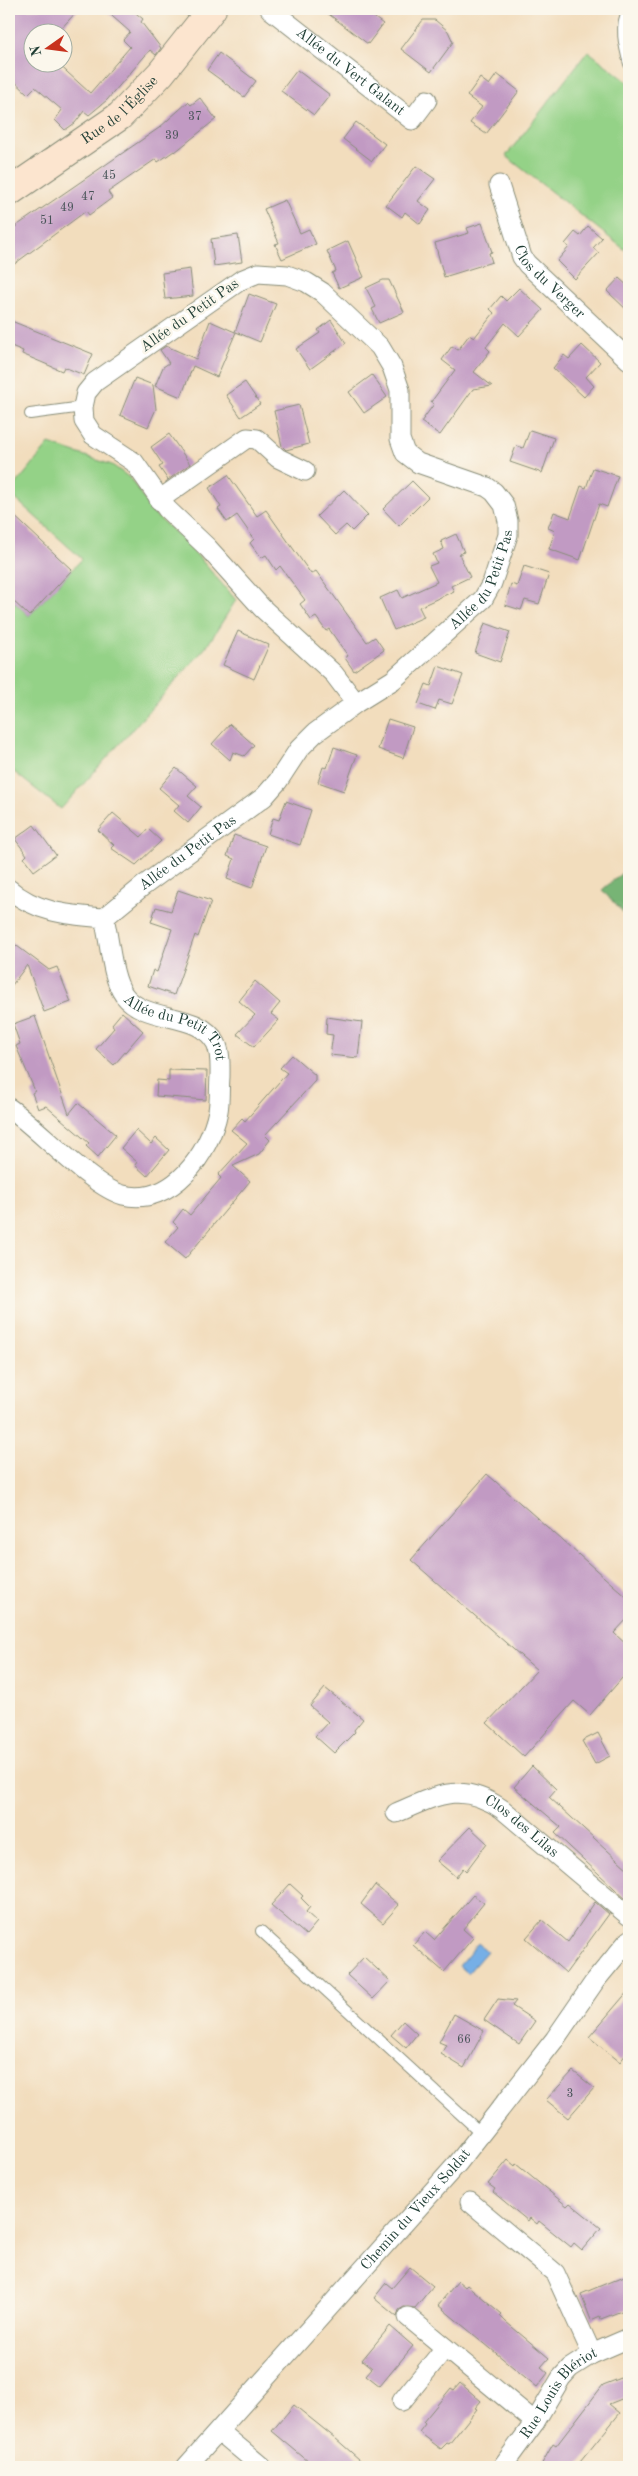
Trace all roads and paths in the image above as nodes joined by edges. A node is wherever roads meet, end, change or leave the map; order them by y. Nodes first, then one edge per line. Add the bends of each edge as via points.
1 (212, 9) edge
2 (270, 9) edge
3 (628, 9) edge
4 (629, 64) edge
5 (427, 100) dead end
6 (499, 185) dead end
7 (9, 192) edge
8 (629, 360) edge
9 (82, 407) junction
10 (30, 414) dead end
11 (305, 470) dead end
12 (159, 500) junction
13 (356, 703) junction
14 (9, 889) edge
15 (104, 918) junction
16 (9, 1108) edge
17 (396, 1813) dead end
18 (629, 1916) edge
19 (261, 1931) dead end
20 (629, 1940) edge
21 (482, 2134) junction
22 (470, 2202) dead end
23 (408, 2317) dead end
24 (629, 2338) edge
25 (445, 2348) junction
26 (592, 2354) junction
27 (402, 2401) dead end
28 (535, 2422) junction
29 (219, 2431) junction
30 (186, 2467) edge
31 (262, 2467) edge
32 (502, 2467) edge

1 - 7 street, Rue de l'Église via 161,73 120,116
2 - 5 street, Allée du Vert Galant via 412,120
3 - 4 lane via 623,36
6 - 8 street, Clos du Verger via 527,264
9 - 10 lane
9 - 12 street via 84,421 93,435 134,462
9 - 13 street, Allée du Petit Pas via 86,392 95,382 230,286 258,273 277,272 306,282 322,292 373,339 397,378 401,398 400,439 405,453 418,463 494,492 504,505 509,528 492,583 483,599 392,680
11 - 12 street via 278,458 257,439 247,438
12 - 13 street via 208,548 251,597 334,674
13 - 15 street, Allée du Petit Pas via 327,722 305,742 278,781 259,801
14 - 15 street via 48,911
15 - 16 street, Allée du Petit Trot via 124,995 138,1006 204,1030 216,1043 220,1058 219,1098 211,1133 195,1162 175,1184 158,1192 130,1196 106,1188
17 - 18 street, Clos des Lilas via 451,1792 474,1793 502,1809
19 - 21 lane
20 - 21 street, Chemin du Vieux Soldat
21 - 29 street, Chemin du Vieux Soldat
22 - 26 street via 555,2273
23 - 25 street
24 - 26 street, Rue Louis Blériot
25 - 27 street
25 - 28 street
26 - 28 street, Rue Louis Blériot via 561,2378
28 - 32 street, Rue Louis Blériot
29 - 30 street, Chemin du Vieux Soldat
29 - 31 street

